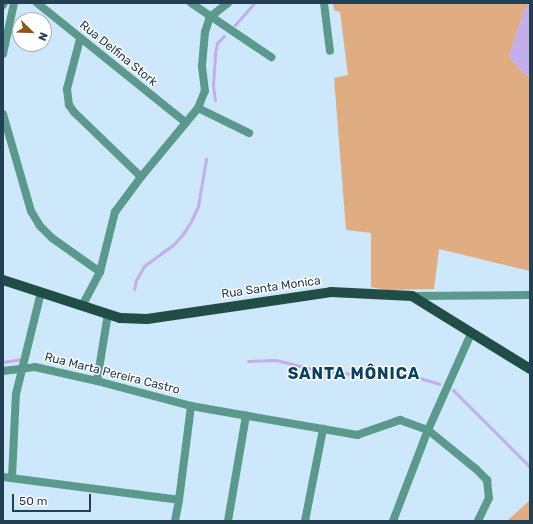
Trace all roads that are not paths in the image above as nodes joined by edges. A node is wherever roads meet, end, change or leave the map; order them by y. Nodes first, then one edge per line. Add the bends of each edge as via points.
1 (14, 3) edge
2 (36, 3) edge
3 (191, 3) edge
4 (228, 3) edge
5 (324, 3) edge
6 (210, 17) junction
7 (80, 39) junction
8 (330, 51) dead end
9 (3, 54) edge
10 (270, 57) dead end
11 (198, 108) junction
12 (3, 114) edge
13 (186, 123) junction
14 (249, 133) dead end
15 (141, 177) junction
16 (100, 272) junction
17 (3, 280) edge
18 (41, 292) junction
19 (530, 295) edge
20 (412, 296) junction
21 (82, 306) junction
22 (108, 314) junction
23 (471, 334) junction
24 (530, 369) edge
25 (21, 370) junction
26 (3, 371) edge
27 (97, 381) junction
28 (191, 406) junction
29 (246, 416) junction
30 (323, 429) junction
31 (428, 430) junction
32 (3, 477) edge
33 (12, 478) junction
34 (179, 500) junction
35 (175, 521) edge
36 (228, 521) edge
37 (305, 521) edge
38 (393, 521) edge
39 (478, 521) edge

1 - 9 street
2 - 7 street, Rua Delfina Stork
3 - 6 street
4 - 6 street
5 - 8 street
6 - 10 street
6 - 11 street via 205,32 202,66 204,91
7 - 13 street, Rua Delfina Stork
7 - 15 street via 67,89 69,105
11 - 13 street
11 - 14 street
12 - 16 street via 31,211 40,226 52,238
13 - 15 street
15 - 16 street via 115,212
16 - 21 street
17 - 18 main road, Rua Santa Monica
18 - 21 main road, Rua Santa Monica
18 - 25 street
19 - 20 street
20 - 22 main road, Rua Santa Monica via 331,292 147,320 120,318
20 - 23 main road, Rua Santa Monica
21 - 22 main road, Rua Santa Monica
22 - 27 street
23 - 24 main road, Rua Santa Monica
23 - 31 street
25 - 26 street, Rua Marta Pereira Castro
25 - 27 street, Rua Marta Pereira Castro via 35,367
25 - 33 street via 16,394
27 - 28 street, Rua Marta Pereira Castro
28 - 29 street, Rua Marta Pereira Castro
28 - 34 street
29 - 30 street, Rua Marta Pereira Castro
29 - 36 street
30 - 31 street, Rua Marta Pereira Castro via 357,435 400,420
30 - 37 street
31 - 38 street
31 - 39 street, Rua Marta Pereira Castro via 487,480 489,498
32 - 33 street
33 - 34 street
34 - 35 street

